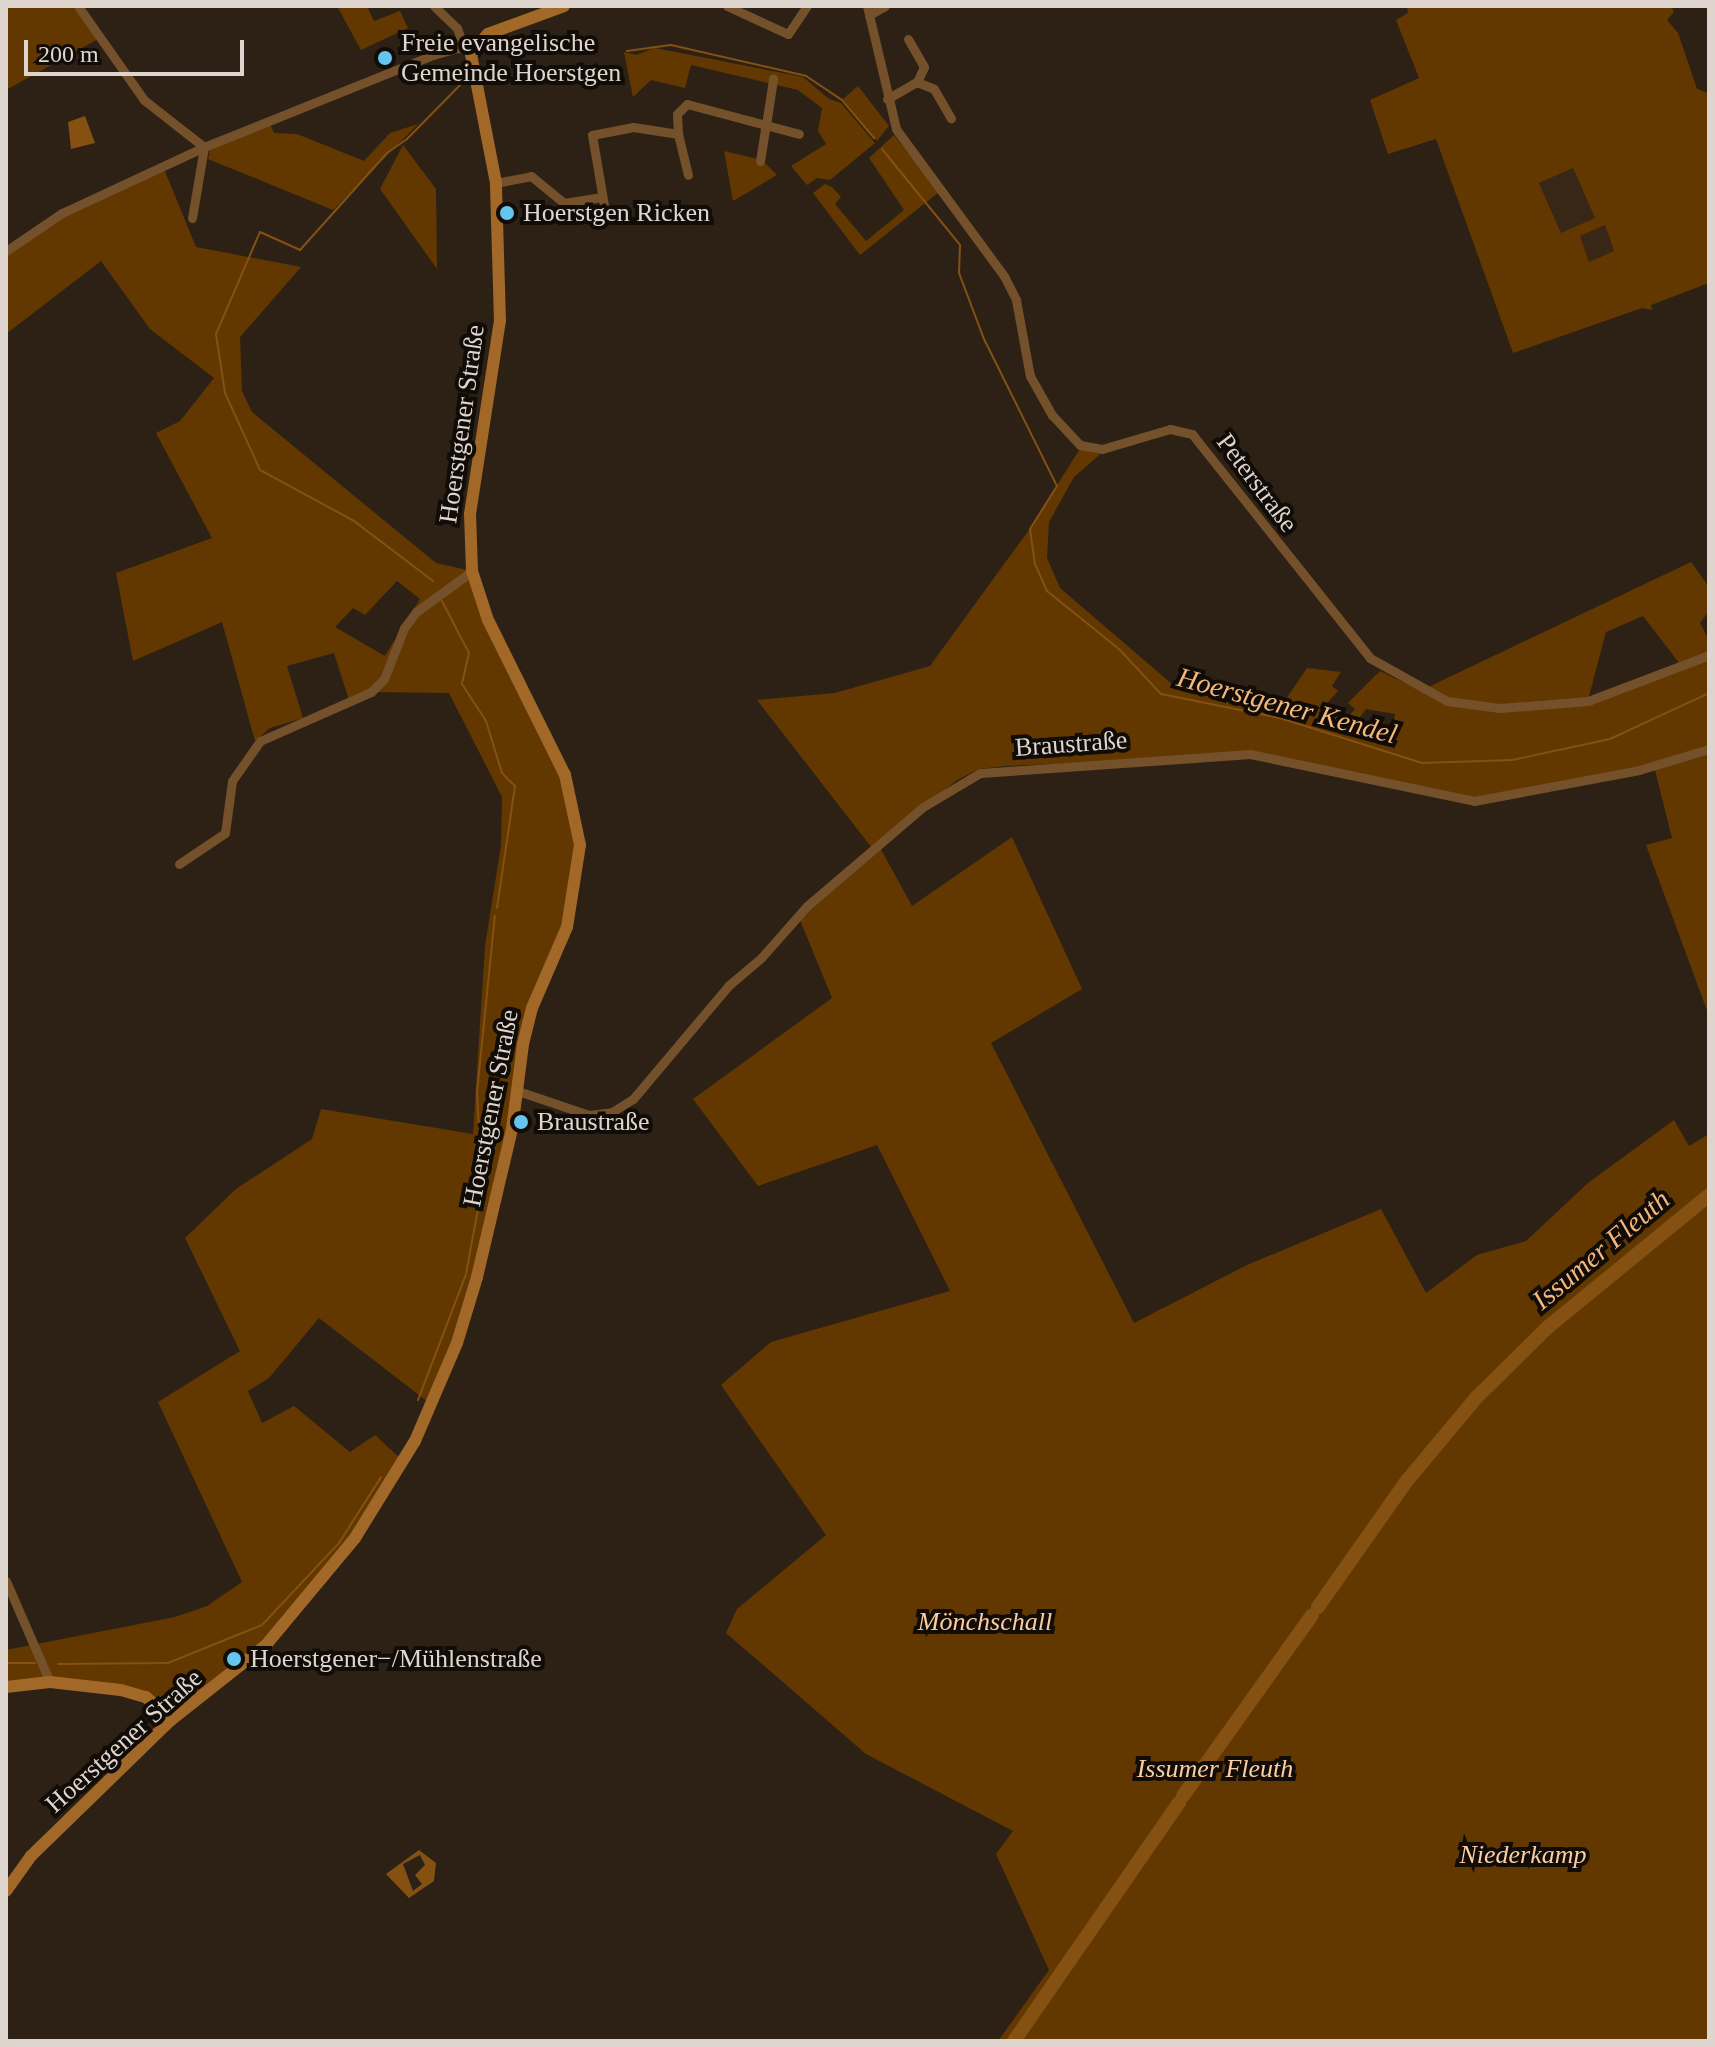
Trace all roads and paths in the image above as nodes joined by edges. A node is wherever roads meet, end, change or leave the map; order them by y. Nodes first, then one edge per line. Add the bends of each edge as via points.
1 (78, 6) edge
2 (434, 6) edge
3 (564, 6) edge
4 (727, 6) edge
5 (807, 6) edge
6 (885, 6) edge
7 (868, 10) edge
8 (908, 39) dead end
9 (468, 49) junction
10 (773, 79) dead end
11 (917, 82) junction
12 (887, 99) junction
13 (951, 118) dead end
14 (766, 125) junction
15 (678, 134) junction
16 (799, 134) dead end
17 (204, 147) junction
18 (760, 161) dead end
19 (688, 175) dead end
20 (496, 183) junction
21 (602, 197) junction
22 (605, 211) dead end
23 (192, 218) dead end
24 (6, 251) edge
25 (472, 571) junction
26 (1709, 655) edge
27 (1709, 749) edge
28 (179, 864) dead end
29 (518, 1091) junction
30 (6, 1581) edge
31 (50, 1682) junction
32 (6, 1687) edge
33 (171, 1720) junction
34 (6, 1891) edge

1 - 17 street via 144,100
2 - 9 street via 457,28
3 - 9 main road via 488,34
4 - 5 street via 788,34
6 - 7 street
7 - 12 street, Peterstraße
8 - 11 street via 924,67
9 - 17 street
9 - 20 main road, Hoerstgener Straße
10 - 14 street
11 - 12 street
11 - 13 street via 934,89
12 - 26 street, Peterstraße via 896,129 1004,276 1016,300 1030,376 1071,438 1102,449 1170,429 1192,434 1331,614 1391,674 1469,707 1542,705 1588,701
14 - 15 street via 687,104 677,114
14 - 16 street
14 - 18 street
15 - 19 street
15 - 21 street via 633,127 592,135
17 - 23 street
17 - 24 street via 62,213
20 - 21 street via 531,176 564,203
20 - 25 main road, Hoerstgener Straße via 499,344 470,514
21 - 22 street
25 - 28 street via 416,612 384,679 371,692 260,741 232,781 225,833
25 - 29 main road, Hoerstgener Straße via 488,620 565,775 579,827 570,916 532,1008
27 - 29 street, Braustraße via 1639,770 1474,801 1250,754 980,773 923,807 807,906 728,986 633,1099 612,1112 589,1115
29 - 33 main road, Hoerstgener Straße via 477,1277 457,1343 415,1441 355,1538 299,1610 266,1645
30 - 31 street
31 - 32 main road
31 - 33 main road via 146,1697
33 - 34 main road, Hoerstgener Straße via 31,1856

